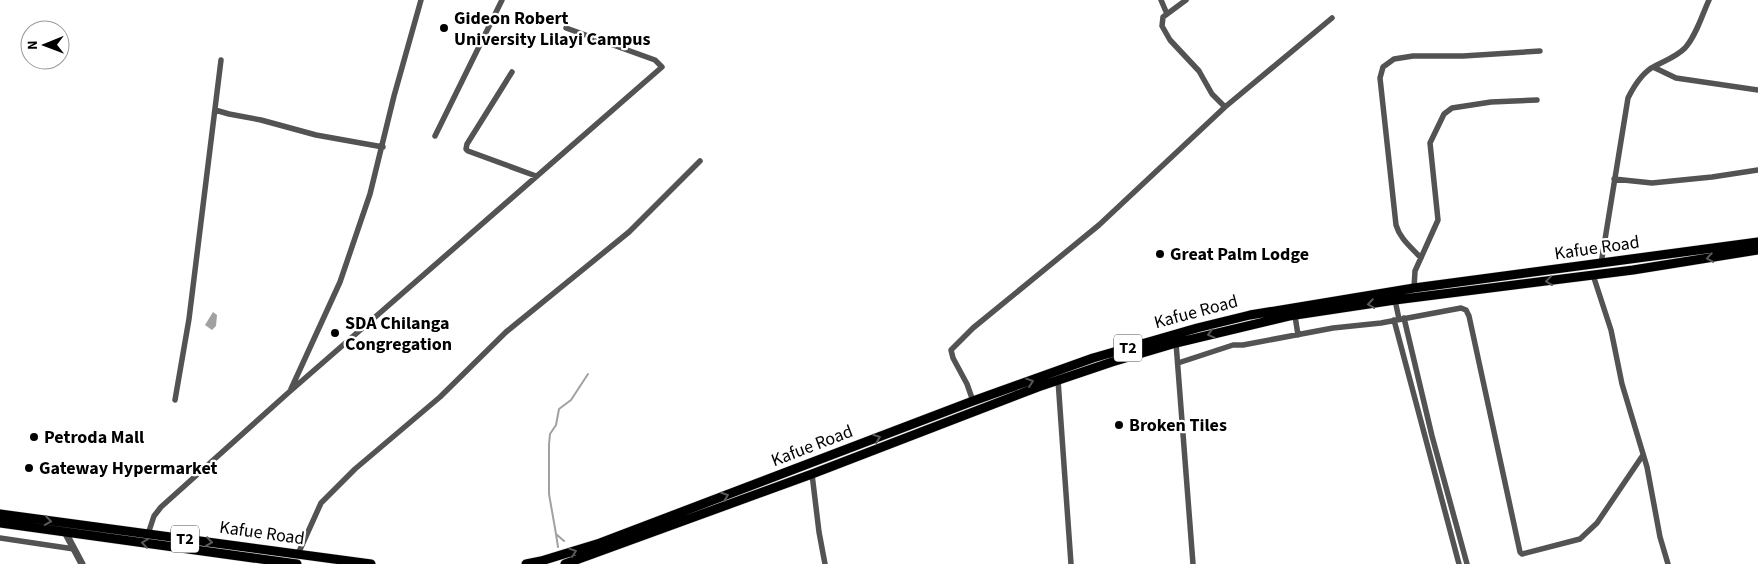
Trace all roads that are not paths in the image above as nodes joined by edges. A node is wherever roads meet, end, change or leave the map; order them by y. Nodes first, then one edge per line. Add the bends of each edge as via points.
1 (421, 0) edge
2 (502, 0) edge
3 (1161, 0) edge
4 (1186, 0) edge
5 (1710, 0) edge
6 (1167, 14) junction
7 (1332, 18) dead end
8 (566, 28) dead end
9 (1540, 51) dead end
10 (221, 60) dead end
11 (1653, 67) junction
12 (512, 72) dead end
13 (1758, 90) edge
14 (1538, 100) dead end
15 (1225, 107) junction
16 (215, 110) junction
17 (435, 136) dead end
18 (383, 147) junction
19 (700, 161) dead end
20 (1758, 170) edge
21 (536, 176) junction
22 (1614, 179) junction
23 (1758, 242) edge
24 (1758, 250) edge
25 (1421, 258) junction
26 (1601, 264) junction
27 (1593, 275) junction
28 (1414, 288) junction
29 (1395, 300) junction
30 (1295, 316) junction
31 (1399, 319) junction
32 (1298, 335) junction
33 (1176, 343) junction
34 (1178, 363) junction
35 (1058, 380) junction
36 (288, 393) junction
37 (175, 400) dead end
38 (973, 401) junction
39 (1643, 455) junction
40 (812, 474) junction
41 (0, 514) edge
42 (0, 523) edge
43 (64, 532) junction
44 (148, 534) junction
45 (87, 535) junction
46 (0, 538) edge
47 (74, 549) junction
48 (298, 554) junction
49 (82, 564) edge
50 (298, 564) edge
51 (371, 564) edge
52 (526, 564) edge
53 (565, 564) edge
54 (825, 564) edge
55 (1071, 564) edge
56 (1193, 564) edge
57 (1459, 564) edge
58 (1467, 564) edge
59 (1668, 564) edge

1 - 18 street
2 - 17 street
3 - 6 street
4 - 6 street
5 - 11 street via 1686,47 1675,57
6 - 15 street via 1162,20 1165,32
7 - 15 street
8 - 21 street via 655,60 662,67
9 - 25 street via 1413,56 1394,59 1383,67 1380,78 1382,104 1396,225 1398,233
10 - 16 street
11 - 13 street via 1676,78
11 - 22 street via 1638,81 1628,98
12 - 21 street via 466,149
14 - 25 street via 1491,102 1452,108 1444,114 1430,142 1438,220
15 - 38 street via 1099,225 973,328 951,350
16 - 18 street via 316,135
16 - 37 street via 189,319
18 - 36 street via 340,282
19 - 48 street via 629,232 506,332 440,397 355,469 321,503
20 - 22 street via 1652,184
21 - 36 street
22 - 26 street
23 - 26 highway, Kafue Road / T2
24 -> 27 highway, Kafue Road / T2
25 - 28 street via 1415,271
26 - 28 highway, Kafue Road / T2
27 -> 29 highway, Kafue Road / T2
27 - 39 street via 1611,330 1622,384
38 -> 28 highway, Kafue Road / T2 via 1093,358 1197,328 1250,315
29 -> 30 highway, Kafue Road / T2
29 - 31 street
30 - 32 street
30 -> 33 highway, Kafue Road / T2
31 - 32 street
31 - 39 street via 1461,308 1466,310 1522,554 1580,539 1589,532
31 - 57 street
31 - 58 street
32 - 34 street via 1233,345
33 - 34 street
33 - 35 highway, Kafue Road / T2
34 - 56 street
35 - 40 highway, Kafue Road / T2
35 - 55 street
36 - 44 street via 161,507
52 -> 38 highway, Kafue Road / T2 via 600,543
39 - 59 street
40 - 53 highway, Kafue Road / T2
40 - 54 street
41 -> 44 highway, Kafue Road / T2
42 - 43 highway, Kafue Road / T2
43 - 45 highway, Kafue Road / T2
43 - 47 street
44 -> 48 highway, Kafue Road / T2
45 - 47 street via 77,539
50 -> 45 highway, Kafue Road / T2
46 - 47 street
47 - 49 street
48 - 51 highway, Kafue Road / T2

